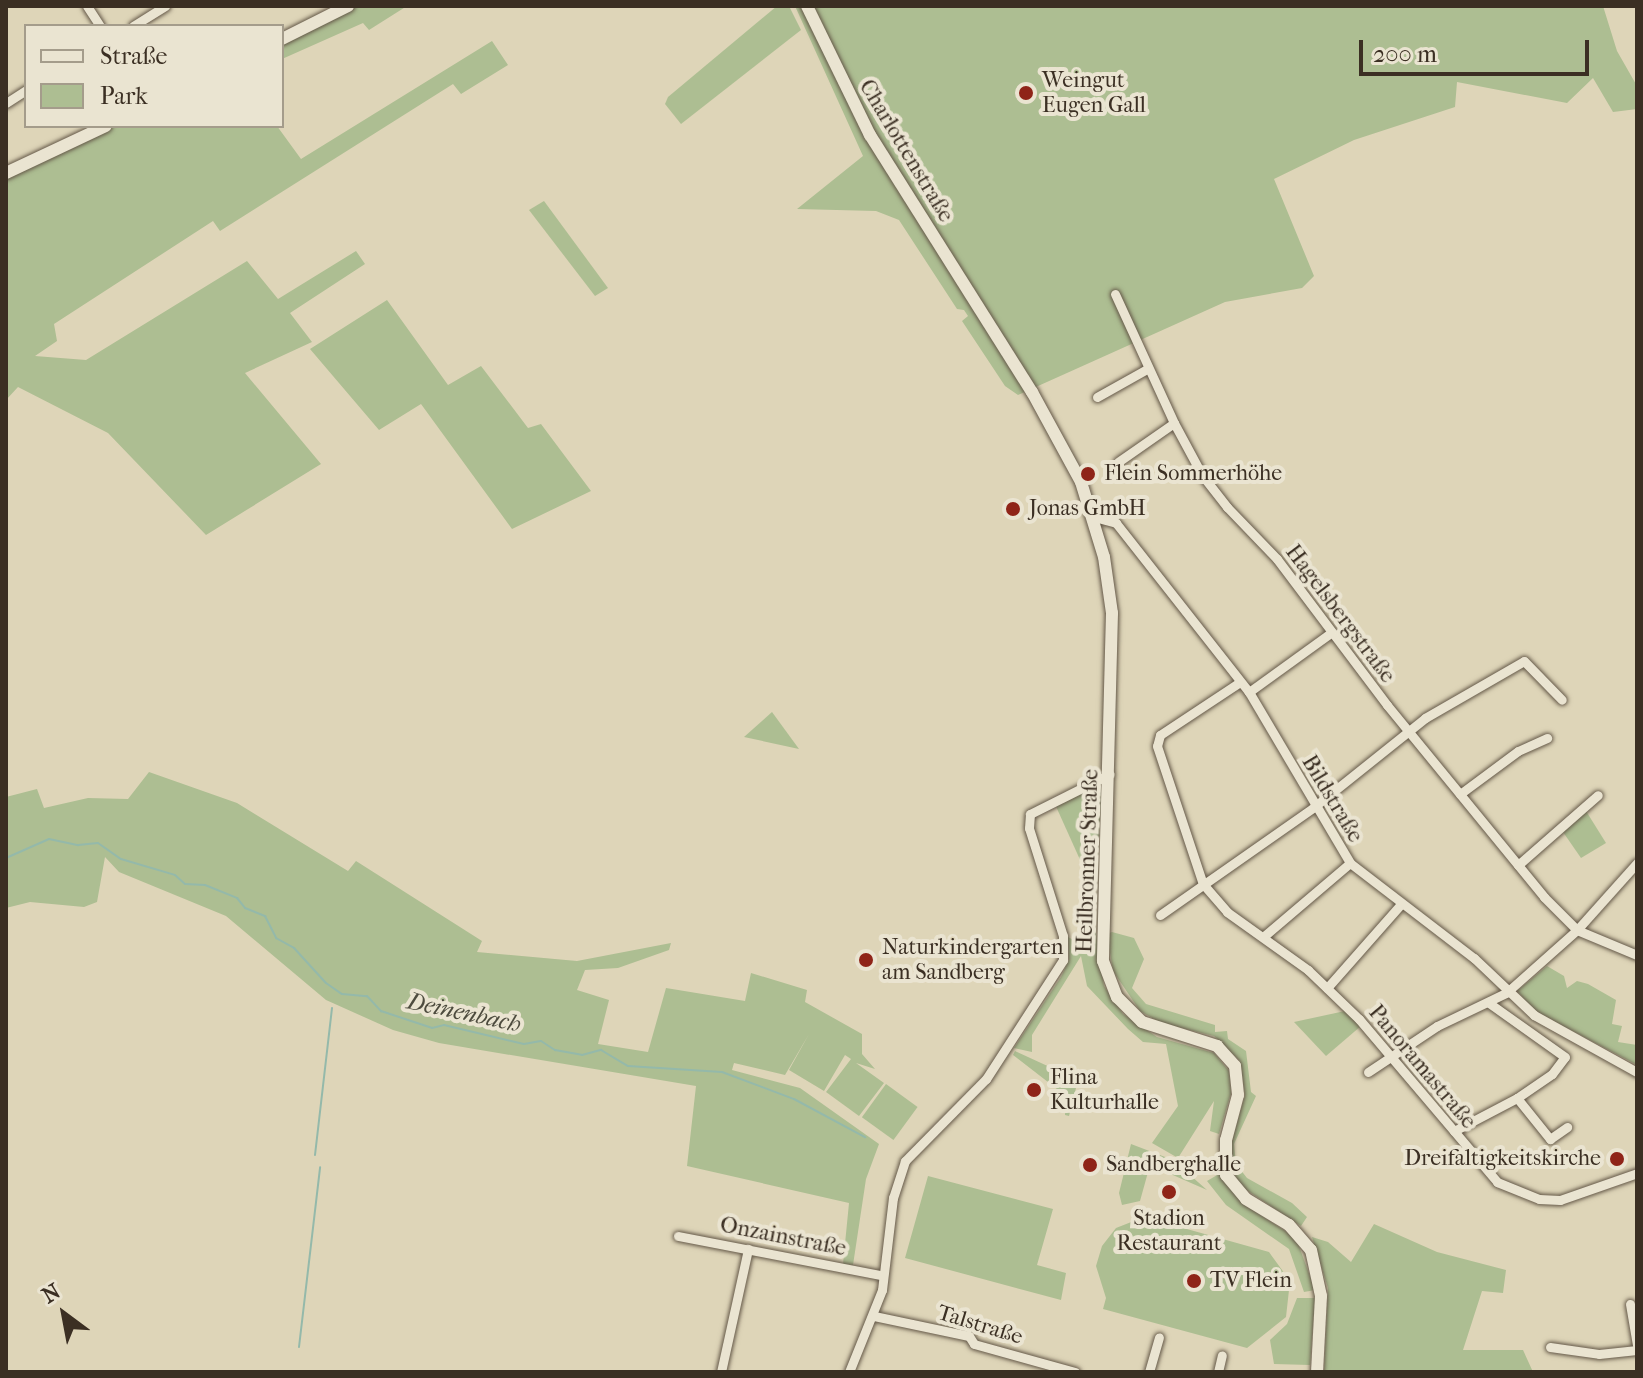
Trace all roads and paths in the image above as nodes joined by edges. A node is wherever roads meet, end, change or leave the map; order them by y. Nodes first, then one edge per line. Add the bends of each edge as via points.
1 (87, 6) edge
2 (165, 6) edge
3 (348, 6) edge
4 (807, 6) edge
5 (99, 24) edge
6 (136, 24) edge
7 (284, 38) edge
8 (24, 91) edge
9 (6, 103) edge
10 (102, 128) edge
11 (6, 173) edge
12 (1115, 294) dead end
13 (981, 310) joint
14 (1147, 369) junction
15 (1097, 397) dead end
16 (1174, 423) junction
17 (1118, 462) dead end
18 (1094, 517) junction
19 (1332, 632) junction
20 (1240, 682) junction
21 (1249, 692) junction
22 (1562, 700) dead end
23 (1408, 730) junction
24 (1547, 738) dead end
25 (1110, 774) junction
26 (1460, 794) junction
27 (1598, 795) dead end
28 (1314, 807) junction
29 (1350, 863) junction
30 (1637, 863) edge
31 (1518, 865) junction
32 (1203, 884) junction
33 (1401, 904) junction
34 (1160, 915) dead end
35 (1577, 930) junction
36 (1263, 937) junction
37 (1637, 955) edge
38 (1327, 988) junction
39 (1506, 993) junction
40 (1489, 1003) junction
41 (1391, 1053) junction
42 (1368, 1072) dead end
43 (1637, 1072) edge
44 (1517, 1098) junction
45 (1567, 1127) dead end
46 (1454, 1131) junction
47 (1637, 1173) edge
48 (678, 1236) dead end
49 (748, 1249) junction
50 (880, 1275) junction
51 (1630, 1304) dead end
52 (874, 1316) junction
53 (1159, 1337) dead end
54 (1550, 1347) dead end
55 (1637, 1348) edge
56 (1222, 1355) dead end
57 (721, 1372) edge
58 (849, 1372) edge
59 (1075, 1372) edge
60 (1149, 1372) edge
61 (1218, 1372) edge
62 (1317, 1372) edge

1 - 5 street
2 - 6 street
3 - 7 main road
4 - 13 main road, Charlottenstraße via 870,135
8 - 9 street
10 - 11 main road
12 - 14 street, Hagelsbergstraße
13 - 18 main road, Heilbronner Straße via 1053,428
14 - 15 street
14 - 16 street, Hagelsbergstraße
16 - 17 street
16 - 19 street, Hagelsbergstraße via 1202,475 1277,559
18 - 20 street, Bildstraße via 1116,523
18 - 25 main road, Heilbronner Straße via 1112,613
19 - 21 street
19 - 23 street, Hagelsbergstraße
20 - 21 street, Bildstraße
20 - 32 street via 1160,735 1157,746
21 - 28 street, Bildstraße
22 - 23 street via 1524,661
23 - 26 street, Hagelsbergstraße
23 - 28 street
24 - 26 street via 1518,751
25 - 50 street via 1030,814 1029,828 1063,936 1063,960 973,1094 905,1161
25 - 62 main road, Heilbronner Straße via 1102,935 1110,980 1117,997 1142,1022 1217,1046 1235,1066 1238,1095 1223,1161 1226,1175 1246,1199 1289,1225 1311,1250 1321,1296
26 - 31 street, Hagelsbergstraße
27 - 31 street
28 - 29 street, Bildstraße
28 - 32 street
29 - 33 street, Bildstraße
29 - 36 street
30 - 35 street
31 - 35 street, Hagelsbergstraße
32 - 34 street
32 - 36 street, Panoramastraße via 1227,912
33 - 38 street
33 - 39 street, Bildstraße via 1474,958
35 - 37 street
35 - 39 street
36 - 38 street, Panoramastraße
38 - 41 street, Panoramastraße
39 - 40 street
39 - 43 street, Bildstraße via 1534,1015
40 - 41 street
40 - 44 street via 1565,1057 1552,1074
41 - 42 street
41 - 46 street, Panoramastraße
44 - 45 street via 1550,1139
44 - 46 street
46 - 47 street, Panoramastraße via 1497,1182 1539,1199 1580,1195
48 - 49 street, Onzainstraße
49 - 50 street, Onzainstraße
49 - 57 street
50 - 52 street
51 - 55 street
52 - 58 street
52 - 59 street, Talstraße via 969,1336 974,1344
53 - 60 street
54 - 55 street via 1599,1354
56 - 61 street

